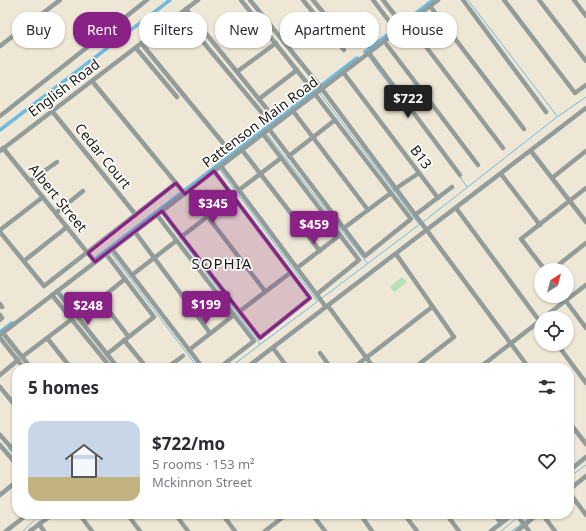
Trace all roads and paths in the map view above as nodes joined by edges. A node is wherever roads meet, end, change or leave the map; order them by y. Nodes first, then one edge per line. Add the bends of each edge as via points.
1 (60, 0) edge
2 (147, 0) edge
3 (198, 0) edge
4 (241, 0) edge
5 (250, 0) edge
6 (303, 0) edge
7 (313, 0) edge
8 (372, 0) edge
9 (383, 0) edge
10 (438, 0) edge
11 (463, 0) edge
12 (504, 0) edge
13 (539, 0) edge
14 (574, 0) edge
15 (430, 6) junction
16 (186, 9) junction
17 (182, 12) edge
18 (323, 12) edge
19 (392, 12) edge
20 (422, 12) edge
21 (586, 16) edge
22 (387, 19) edge
23 (387, 39) edge
24 (384, 41) junction
25 (276, 43) junction
26 (0, 46) edge
27 (139, 46) edge
28 (207, 47) edge
29 (136, 48) junction
30 (144, 48) edge
31 (427, 48) edge
32 (344, 50) dead end
33 (369, 53) junction
34 (586, 61) edge
35 (297, 70) junction
36 (238, 72) junction
37 (343, 72) junction
38 (92, 81) junction
39 (308, 83) dead end
40 (586, 85) edge
41 (180, 90) junction
42 (319, 90) junction
43 (259, 98) junction
44 (586, 108) edge
45 (267, 109) dead end
46 (52, 111) junction
47 (293, 111) junction
48 (546, 112) dead end
49 (262, 113) dead end
50 (0, 116) edge
51 (335, 120) junction
52 (269, 129) junction
53 (524, 129) dead end
54 (263, 134) junction
55 (313, 137) junction
56 (223, 143) dead end
57 (503, 148) dead end
58 (2, 150) edge
59 (242, 150) junction
60 (586, 150) edge
61 (531, 151) junction
62 (289, 156) junction
63 (281, 158) junction
64 (57, 162) dead end
65 (478, 165) dead end
66 (221, 166) junction
67 (214, 171) junction
68 (419, 173) junction
69 (260, 174) junction
70 (501, 174) junction
71 (460, 175) dead end
72 (552, 178) junction
73 (30, 181) junction
74 (178, 184) junction
75 (452, 187) dead end
76 (586, 188) edge
77 (396, 189) junction
78 (239, 190) junction
79 (82, 191) dead end
80 (184, 193) junction
81 (391, 193) junction
82 (43, 197) junction
83 (234, 197) junction
84 (438, 198) junction
85 (570, 201) junction
86 (456, 208) junction
87 (368, 210) junction
88 (162, 211) junction
89 (56, 213) junction
90 (136, 215) junction
91 (157, 215) junction
92 (415, 215) junction
93 (208, 217) junction
94 (586, 222) edge
95 (540, 224) junction
96 (67, 227) junction
97 (344, 228) junction
98 (0, 231) edge
99 (426, 231) junction
100 (135, 232) junction
101 (340, 235) junction
102 (181, 237) junction
103 (176, 241) junction
104 (586, 243) edge
105 (112, 249) junction
106 (320, 251) junction
107 (88, 253) junction
108 (106, 254) junction
109 (396, 254) junction
110 (154, 258) junction
111 (94, 260) junction
112 (24, 261) junction
113 (539, 263) edge
114 (561, 263) edge
115 (297, 268) junction
116 (290, 273) junction
117 (132, 275) junction
118 (125, 280) junction
119 (586, 285) edge
120 (265, 292) junction
121 (55, 293) junction
122 (317, 294) junction
123 (574, 294) edge
124 (100, 299) junction
125 (562, 303) edge
126 (568, 303) edge
127 (327, 306) junction
128 (432, 307) junction
129 (240, 311) junction
130 (534, 311) edge
131 (552, 311) edge
132 (0, 315) edge
133 (234, 315) junction
134 (78, 317) junction
135 (72, 319) junction
136 (0, 320) edge
137 (534, 325) edge
138 (586, 328) edge
139 (210, 332) junction
140 (1, 335) edge
141 (47, 338) junction
142 (126, 338) junction
143 (510, 343) junction
144 (273, 348) junction
145 (189, 350) junction
146 (562, 351) edge
147 (320, 353) dead end
148 (107, 354) junction
149 (183, 356) dead end
150 (22, 357) junction
151 (366, 358) junction
152 (18, 360) junction
153 (15, 363) edge
154 (20, 363) edge
155 (27, 363) edge
156 (67, 363) edge
157 (107, 363) edge
158 (114, 363) edge
159 (144, 363) edge
160 (173, 363) edge
161 (199, 363) edge
162 (225, 363) edge
163 (253, 363) edge
164 (284, 363) edge
165 (327, 363) edge
166 (360, 363) edge
167 (370, 363) edge
168 (420, 363) edge
169 (484, 363) edge
170 (525, 363) edge
171 (571, 363) edge
172 (12, 365) edge
173 (574, 367) edge
174 (0, 376) edge
175 (586, 383) edge
176 (0, 387) edge
177 (12, 402) edge
178 (574, 428) edge
179 (0, 435) edge
180 (586, 444) edge
181 (0, 445) edge
182 (12, 448) edge
183 (586, 457) edge
184 (12, 459) edge
185 (574, 466) edge
186 (586, 476) edge
187 (12, 484) edge
188 (574, 487) edge
189 (1, 492) edge
190 (574, 498) edge
191 (586, 515) edge
192 (22, 519) edge
193 (46, 519) edge
194 (83, 519) edge
195 (131, 519) edge
196 (179, 519) edge
197 (227, 519) edge
198 (281, 519) edge
199 (316, 519) edge
200 (364, 519) edge
201 (408, 519) edge
202 (450, 519) edge
203 (498, 519) edge
204 (507, 519) edge
205 (519, 519) edge
206 (532, 519) edge
207 (546, 519) edge
208 (501, 523) junction
209 (39, 524) junction
210 (524, 525) junction
211 (6, 531) edge
212 (30, 531) edge
213 (44, 531) edge
214 (92, 531) edge
215 (140, 531) edge
216 (188, 531) edge
217 (235, 531) edge
218 (265, 531) edge
219 (325, 531) edge
220 (372, 531) edge
221 (417, 531) edge
222 (459, 531) edge
223 (491, 531) edge
224 (516, 531) edge
225 (529, 531) edge
226 (555, 531) edge

1 - 26 street
2 - 50 street
3 - 16 street, English Road
4 - 25 street
5 - 42 street
6 - 32 street
7 - 18 street
8 - 22 street
9 - 19 street
10 - 15 street, Pattenson Main Road
11 - 48 street
12 - 40 street via 575,92
13 - 34 street
14 - 21 street
15 - 20 street, Pattenson Main Road
15 - 53 street
16 - 17 street, English Road
16 - 36 street
23 - 24 street, Pattenson Main Road
24 - 33 street, Pattenson Main Road
24 - 65 street
25 - 35 street
25 - 36 street
27 - 29 street, English Road
28 - 49 street
29 - 38 street, English Road
29 - 41 street via 176,96
30 - 41 street
31 - 57 street
33 - 37 street, Pattenson Main Road
33 - 71 street
35 - 39 street
35 - 43 street
36 - 43 street
37 - 42 street, Pattenson Main Road
37 - 68 street, B13
38 - 46 street, English Road
38 - 74 street
41 - 56 street
42 - 47 street, Pattenson Main Road
42 - 51 street
42 - 77 street
43 - 45 street
44 - 61 street
46 - 58 street, English Road
46 - 90 street, Cedar Court
47 - 52 street, Pattenson Main Road
47 - 55 street
51 - 55 street
51 - 81 street
52 - 54 street, Pattenson Main Road
52 - 62 street
54 - 59 street, Pattenson Main Road
54 - 63 street
55 - 62 street
55 - 87 street
58 - 73 street, Albert Street
59 - 66 street, Pattenson Main Road
59 - 69 street
60 - 72 street
61 - 70 street
61 - 72 street
62 - 97 street
63 - 69 street
63 - 101 street
64 - 73 street
66 - 67 street, Pattenson Main Road
66 - 78 street
67 - 80 street, Pattenson Main Road
67 - 83 street
68 - 77 street
68 - 84 street, B13
69 - 78 street
69 - 106 street
70 - 86 street
70 - 95 street
72 - 85 street
73 - 82 street, Albert Street
74 - 80 street
74 - 90 street
75 - 84 street
76 - 85 street
77 - 92 street
78 - 115 street
79 - 89 street
80 - 88 street, Pattenson Main Road
81 - 87 street
81 - 97 street via 411,219 365,256
82 - 89 street, Albert Street
82 - 98 street
83 - 93 street
83 - 116 street
84 - 92 street
85 - 94 street
85 - 95 street
86 - 99 street
86 - 130 street
87 - 97 street
88 - 91 street, Pattenson Main Road
88 - 102 street
89 - 96 street, Albert Street
90 - 107 street
91 - 100 street, Pattenson Main Road
91 - 103 street
92 - 99 street
93 - 102 street
93 - 120 street
95 - 113 street via 520,239
96 - 107 street, Albert Street
96 - 112 street
98 - 112 street
99 - 109 street
99 - 143 street
100 - 105 street, Pattenson Main Road
100 - 110 street
101 - 106 street
101 - 122 street via 359,260
102 - 129 street
103 - 110 street
103 - 133 street
104 - 114 street
105 - 108 street, Pattenson Main Road
105 - 117 street
106 - 115 street
107 - 111 street, Albert Street
107 - 112 street via 44,286
108 - 111 street, Pattenson Main Road
108 - 118 street
109 - 127 street
109 - 128 street
110 - 117 street
110 - 139 street
111 - 121 street, Pattenson Main Road
115 - 122 street
116 - 120 street
116 - 129 street via 310,298 260,338
117 - 145 street
118 - 124 street
118 - 142 street via 154,317
119 - 123 street
120 - 129 street
121 - 134 street
121 - 135 street
121 - 140 street, Pattenson Main Road
122 - 127 street
124 - 134 street
124 - 142 street
125 - 131 street
126 - 138 street
127 - 144 street
127 - 151 street
128 - 151 street
128 - 168 street via 454,337
132 - 136 street
133 - 139 street
133 - 162 street via 254,341
134 - 148 street
135 - 141 street
135 - 157 street
137 - 143 street
139 - 145 street
140 - 150 street
140 - 152 street
141 - 150 street
141 - 156 street
142 - 148 street
142 - 159 street
143 - 169 street
143 - 170 street
144 - 163 street
144 - 164 street
145 - 161 street
146 - 171 street
147 - 165 street
148 - 158 street
149 - 160 street
150 - 155 street
151 - 166 street
151 - 167 street
152 - 153 street
152 - 154 street
172 - 174 street
173 - 175 street
176 - 177 street
178 - 180 street
179 - 182 street
181 - 184 street
183 - 185 street
186 - 188 street
187 - 189 street
190 - 191 street
192 - 211 street
193 - 209 street
194 - 214 street
195 - 215 street
196 - 216 street
197 - 217 street
198 - 218 street
199 - 219 street
200 - 220 street
201 - 221 street
202 - 222 street
203 - 208 street
204 - 208 street
205 - 210 street
206 - 210 street
207 - 226 street
208 - 223 street
209 - 212 street
209 - 213 street
210 - 224 street
210 - 225 street

